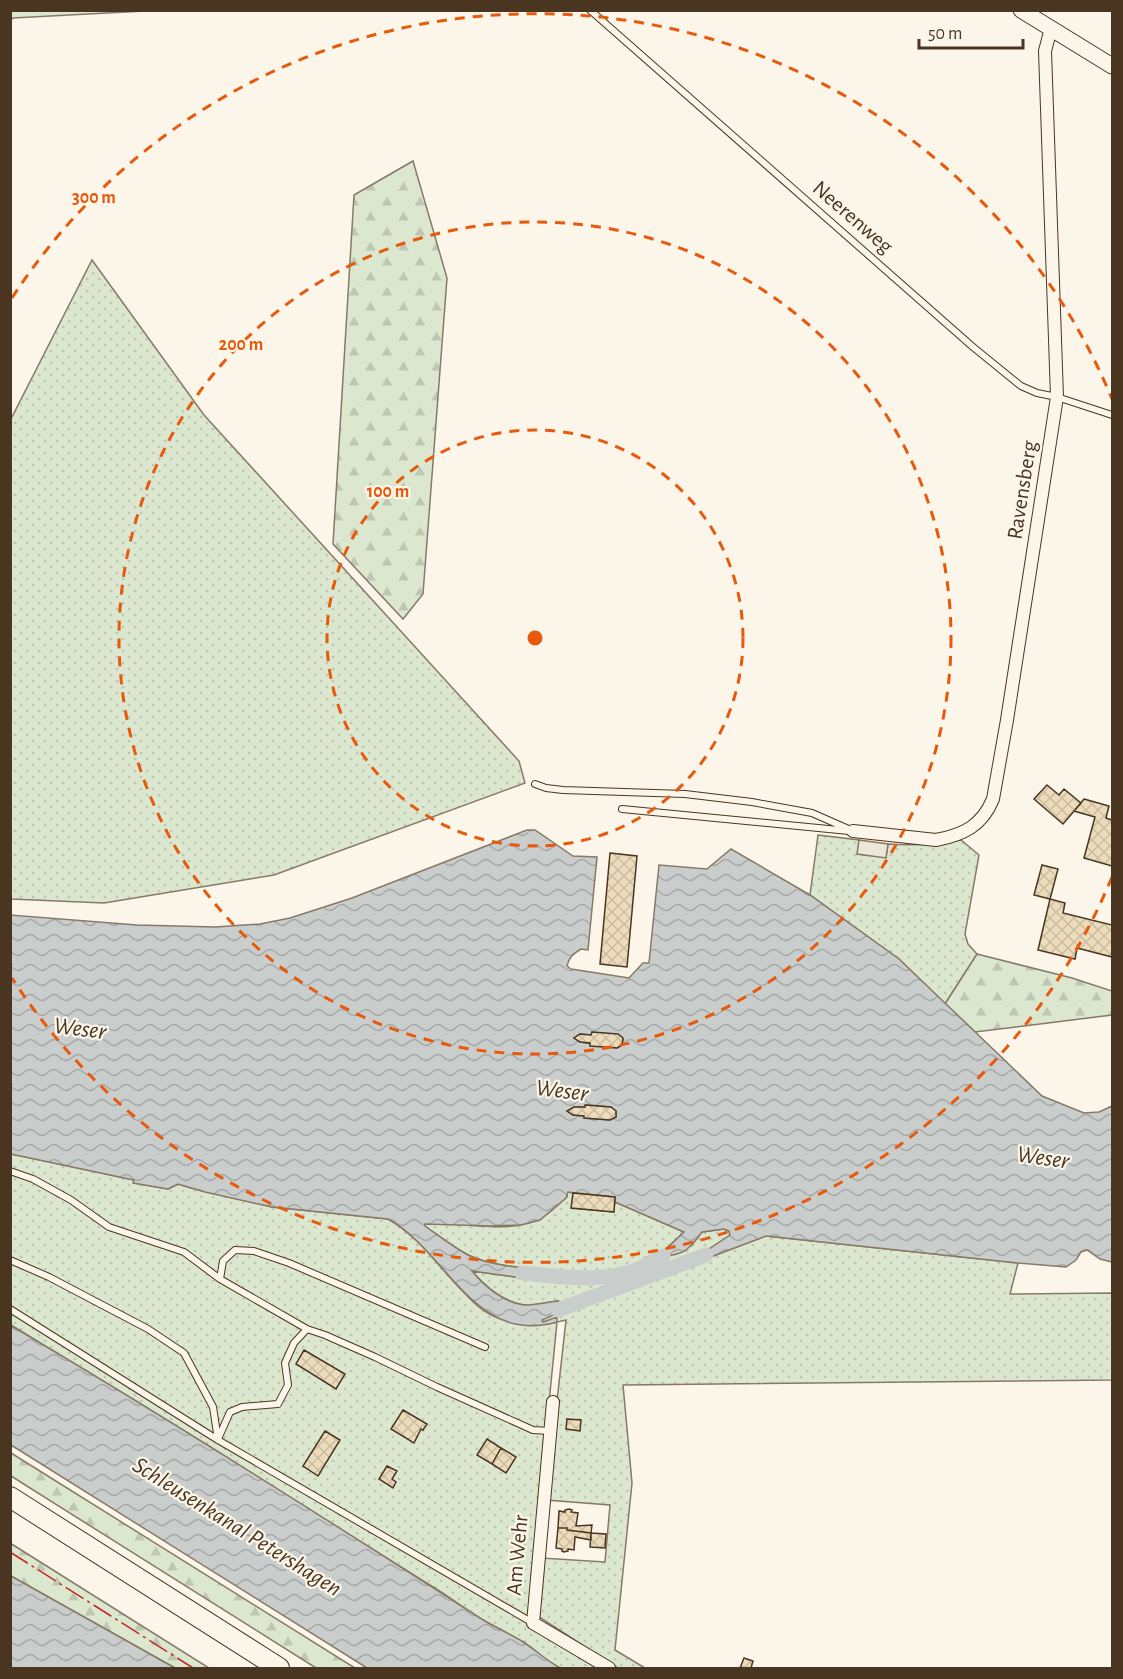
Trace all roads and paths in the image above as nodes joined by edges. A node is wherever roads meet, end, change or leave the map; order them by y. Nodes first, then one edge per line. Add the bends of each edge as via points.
1 (590, 10) edge
2 (1021, 10) edge
3 (1051, 28) junction
4 (1113, 66) edge
5 (1057, 397) junction
6 (1113, 415) edge
7 (535, 784) dead end
8 (622, 809) dead end
9 (853, 831) junction
10 (10, 1171) edge
11 (10, 1260) edge
12 (220, 1279) junction
13 (10, 1309) edge
14 (307, 1329) junction
15 (486, 1347) dead end
16 (553, 1402) dead end
17 (550, 1431) junction
18 (218, 1440) junction
19 (10, 1497) edge
20 (533, 1623) junction
21 (279, 1668) edge
22 (609, 1668) edge

1 - 5 lane, Neerenweg via 973,347 1021,386
2 - 3 street
3 - 4 street
3 - 5 street, Ravensberg via 1045,51
5 - 6 lane, Neerenweg
5 - 9 street, Ravensberg via 1007,720 989,810 963,833 936,840
7 - 9 lane via 563,790 685,794 753,802 812,813
8 - 9 lane
10 - 12 lane via 33,1179 110,1227 184,1252
11 - 18 lane via 148,1329 184,1353 213,1407
12 - 14 lane
12 - 15 lane via 223,1261 235,1250 254,1251
13 - 18 lane
14 - 17 lane via 533,1430
14 - 18 lane via 294,1343 285,1363 288,1386 278,1404 230,1412
16 - 17 street, Am Wehr
17 - 20 street, Am Wehr
18 - 20 lane
19 - 21 main road
20 - 22 street, Am Wehr

